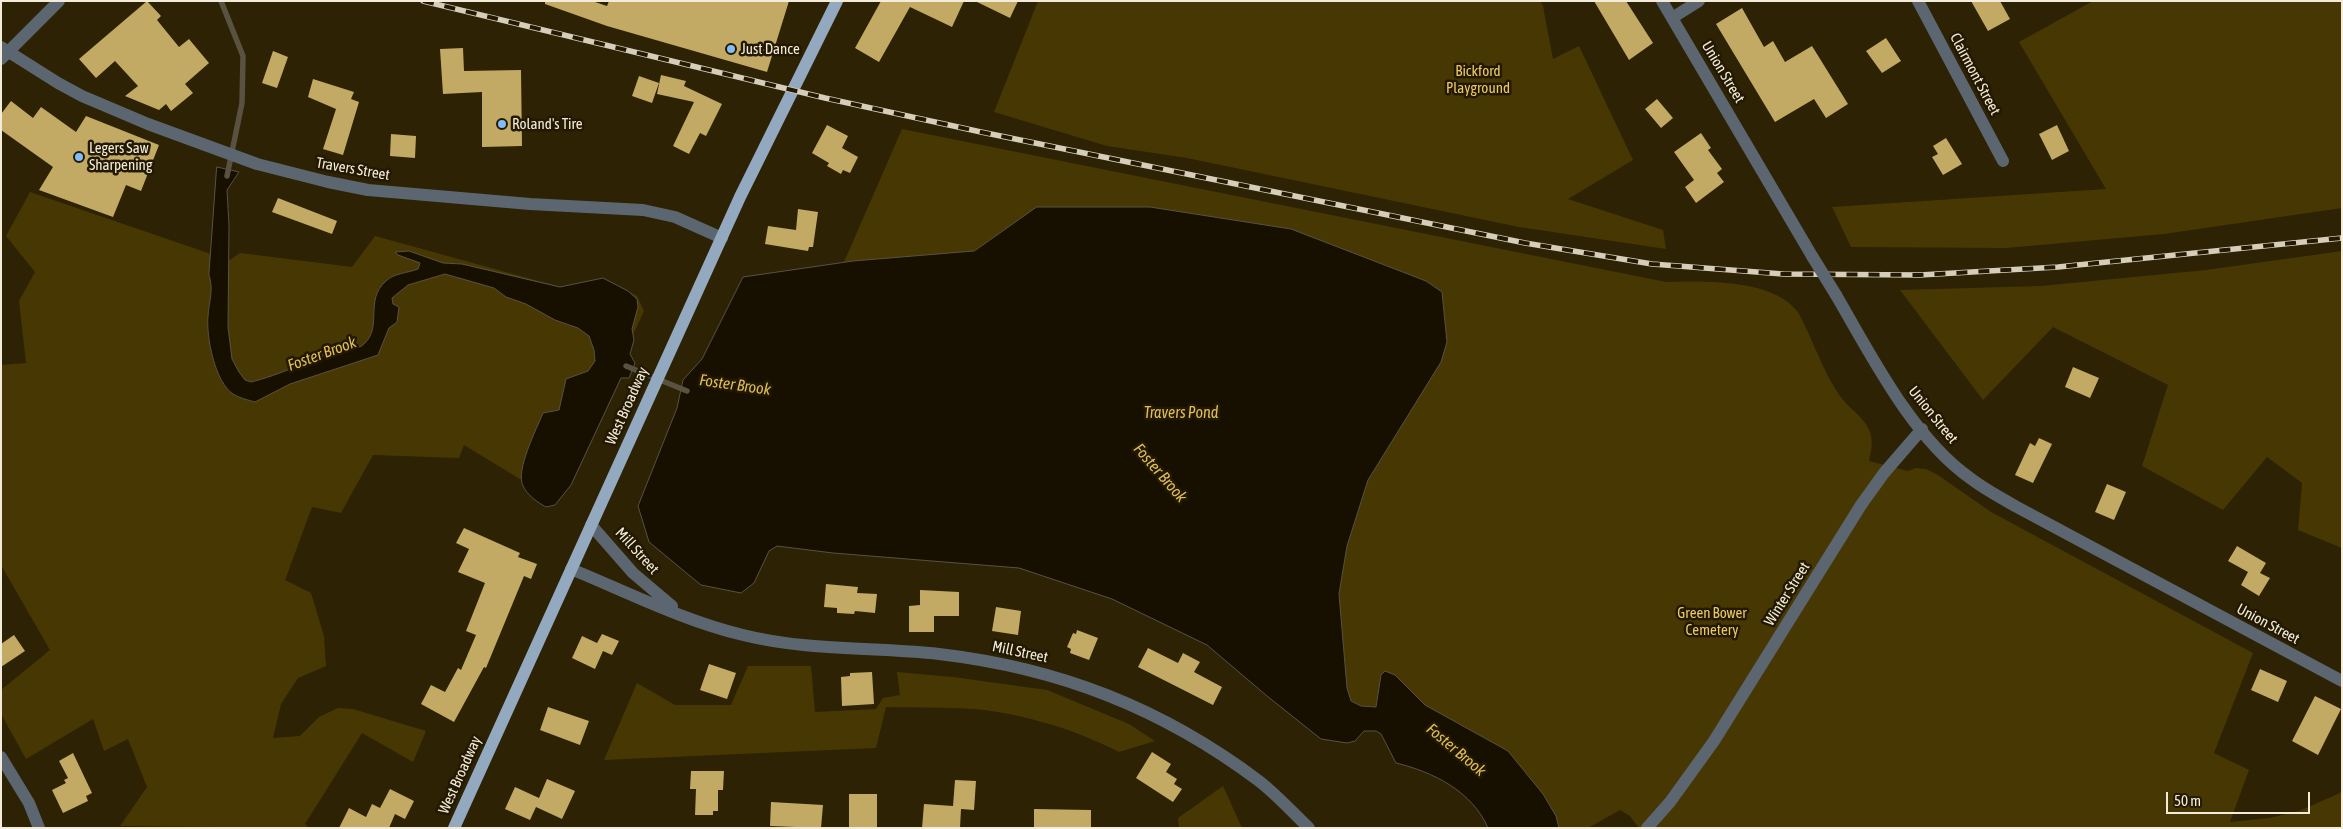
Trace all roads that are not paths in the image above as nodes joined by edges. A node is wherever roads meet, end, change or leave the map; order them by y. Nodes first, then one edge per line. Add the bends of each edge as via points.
1 (59, 1) edge
2 (836, 1) edge
3 (1662, 1) edge
4 (1700, 1) edge
5 (1918, 1) edge
6 (1672, 18) junction
7 (4, 52) edge
8 (2003, 161) dead end
9 (722, 238) junction
10 (1922, 429) junction
11 (591, 525) junction
12 (571, 569) junction
13 (684, 615) junction
14 (2342, 681) edge
15 (1, 757) edge
16 (39, 828) edge
17 (454, 828) edge
18 (1308, 828) edge
19 (1647, 828) edge

1 - 7 street
2 - 9 main road, West Broadway
3 - 6 street, Union Street
4 - 6 street
5 - 8 street, Clairmont Street
6 - 10 street, Union Street, bridge via 1904,408
7 - 9 street, Travers Street via 82,96 257,164 341,185 396,193 643,210 674,217
9 - 11 main road, West Broadway
10 - 14 street, Union Street via 1969,478 2015,506
10 - 19 street, Winter Street via 1896,457 1867,497 1714,741 1682,787
11 - 12 main road, West Broadway
11 - 13 street, Mill Street via 633,573
12 - 13 street, Mill Street
12 - 17 main road, West Broadway
13 - 18 street, Mill Street via 728,631 764,639 939,654 1030,669 1090,687 1159,716 1213,748 1261,782
15 - 16 street via 29,803

